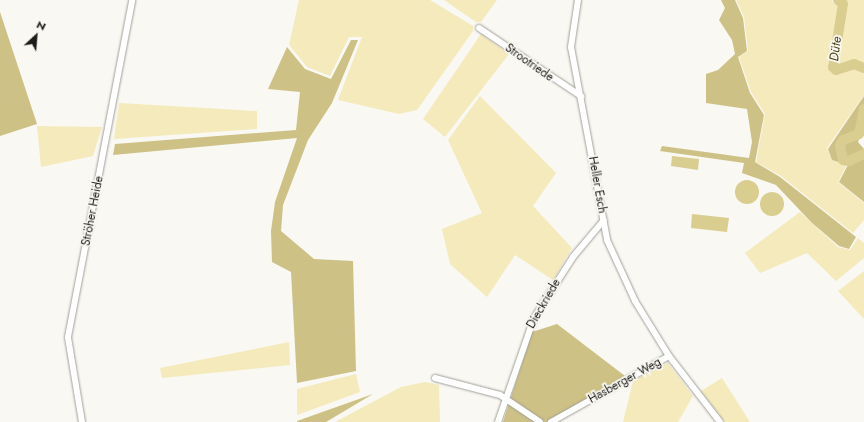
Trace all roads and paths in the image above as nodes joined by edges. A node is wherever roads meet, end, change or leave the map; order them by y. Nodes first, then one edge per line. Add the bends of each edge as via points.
1 (132, 0) edge
2 (578, 0) edge
3 (479, 28) dead end
4 (581, 96) junction
5 (604, 220) junction
6 (669, 356) junction
7 (435, 378) dead end
8 (506, 399) junction
9 (82, 422) edge
10 (498, 422) edge
11 (540, 422) edge
12 (551, 422) edge
13 (720, 422) edge

1 - 9 street, Ströher Heide via 69,331
2 - 4 street, Heller Esch via 571,47
3 - 4 street, Strootriede
4 - 5 street, Heller Esch
5 - 6 street, Heller Esch via 616,265
5 - 8 street, Dieckriede via 573,257 534,318
6 - 12 street, Hasberger Weg
6 - 13 street, Hasberger Weg
7 - 8 street
8 - 10 street, Dieckriede
8 - 11 street

